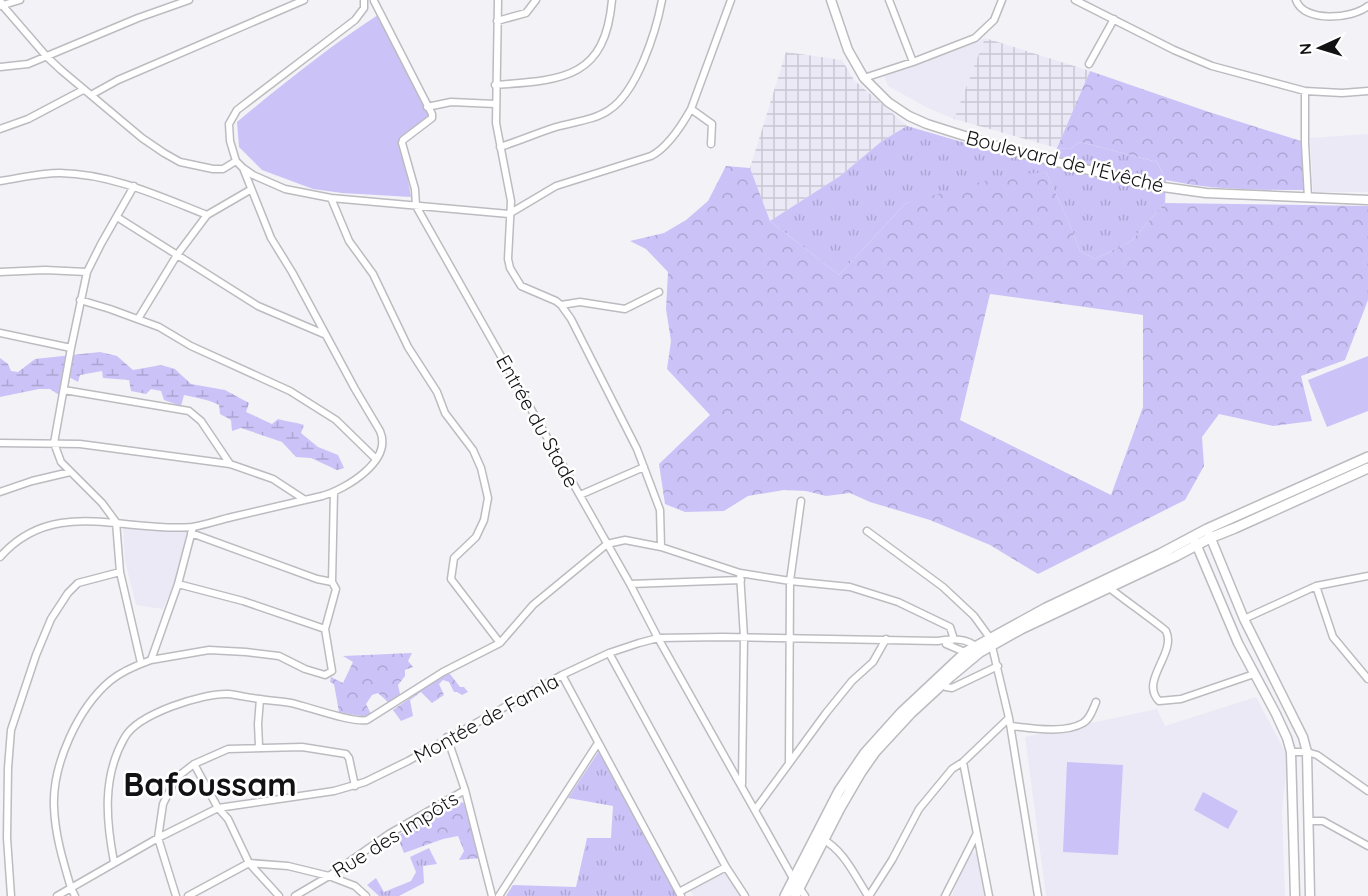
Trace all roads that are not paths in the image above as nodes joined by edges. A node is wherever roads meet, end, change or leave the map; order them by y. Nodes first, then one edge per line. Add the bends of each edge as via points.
1 (20, 0) edge
2 (189, 0) edge
3 (304, 0) edge
4 (364, 0) edge
5 (498, 0) edge
6 (536, 0) edge
7 (612, 0) edge
8 (662, 0) edge
9 (731, 0) edge
10 (889, 0) edge
11 (1002, 0) edge
12 (1077, 0) edge
13 (1296, 0) edge
14 (375, 1) edge
15 (834, 1) edge
16 (1, 4) edge
17 (364, 8) junction
18 (1367, 10) edge
19 (1114, 19) junction
20 (497, 21) junction
21 (47, 57) junction
22 (913, 62) junction
23 (1089, 64) dead end
24 (0, 67) edge
25 (864, 78) junction
26 (495, 85) junction
27 (83, 90) junction
28 (1305, 91) junction
29 (1368, 91) edge
30 (91, 95) junction
31 (495, 104) junction
32 (427, 107) junction
33 (691, 109) junction
34 (0, 129) edge
35 (711, 144) dead end
36 (500, 147) junction
37 (236, 161) junction
38 (243, 168) junction
39 (0, 181) edge
40 (134, 186) junction
41 (250, 190) junction
42 (332, 198) junction
43 (1308, 198) junction
44 (1368, 200) edge
45 (416, 206) junction
46 (509, 214) junction
47 (207, 215) junction
48 (117, 217) junction
49 (177, 255) junction
50 (0, 272) edge
51 (87, 272) junction
52 (659, 292) dead end
53 (80, 300) junction
54 (561, 305) junction
55 (138, 319) junction
56 (0, 333) edge
57 (324, 334) junction
58 (71, 348) junction
59 (63, 390) junction
60 (0, 443) edge
61 (54, 443) junction
62 (1368, 457) edge
63 (376, 459) junction
64 (230, 464) junction
65 (644, 467) junction
66 (1368, 468) edge
67 (69, 472) junction
68 (0, 492) edge
69 (334, 492) junction
70 (580, 495) junction
71 (305, 500) junction
72 (801, 501) dead end
73 (116, 522) junction
74 (192, 530) junction
75 (867, 531) dead end
76 (1208, 533) junction
77 (1194, 540) junction
78 (607, 544) junction
79 (661, 547) junction
80 (0, 557) edge
81 (120, 572) junction
82 (740, 573) junction
83 (1368, 576) edge
84 (741, 580) junction
85 (790, 581) junction
86 (332, 582) junction
87 (178, 584) junction
88 (1105, 584) junction
89 (630, 585) junction
90 (1316, 586) junction
91 (1244, 619) junction
92 (325, 630) junction
93 (744, 637) junction
94 (658, 638) junction
95 (790, 638) junction
96 (885, 639) junction
97 (992, 641) junction
98 (951, 642) junction
99 (500, 643) junction
100 (978, 649) junction
101 (609, 653) junction
102 (969, 656) junction
103 (151, 660) junction
104 (141, 663) junction
105 (998, 666) junction
106 (1254, 674) junction
107 (562, 675) junction
108 (1368, 679) edge
109 (939, 682) junction
110 (260, 699) junction
111 (1096, 702) dead end
112 (1009, 718) junction
113 (1011, 726) junction
114 (447, 737) junction
115 (598, 743) junction
116 (259, 746) junction
117 (1291, 752) junction
118 (1307, 752) junction
119 (963, 762) junction
120 (789, 763) junction
121 (194, 764) junction
122 (742, 785) junction
123 (355, 786) junction
124 (465, 790) junction
125 (1368, 790) edge
126 (218, 808) junction
127 (755, 810) junction
128 (1309, 821) junction
129 (976, 835) junction
130 (158, 838) junction
131 (820, 838) junction
132 (1368, 846) edge
133 (114, 862) junction
134 (249, 863) junction
135 (726, 867) junction
136 (329, 876) junction
137 (794, 880) junction
138 (71, 888) junction
139 (680, 894) edge
140 (800, 894) edge
141 (11, 896) edge
142 (57, 896) edge
143 (75, 896) edge
144 (176, 896) edge
145 (188, 896) edge
146 (279, 896) edge
147 (295, 896) edge
148 (366, 896) edge
149 (492, 896) edge
150 (499, 896) edge
151 (745, 896) edge
152 (785, 896) edge
153 (868, 896) edge
154 (945, 896) edge
155 (989, 896) edge
156 (1038, 896) edge
157 (1295, 896) edge
158 (1310, 896) edge

1 - 16 street
2 - 21 street
3 - 30 street
4 - 17 street
5 - 20 street
6 - 20 street via 526,13
7 - 26 street via 603,43 587,65 550,80
8 - 36 street via 632,87 622,100 604,113
9 - 33 street
10 - 22 street
11 - 22 street via 994,20 975,38
12 - 19 street
13 - 18 street via 1306,12 1325,16
14 - 17 street
14 - 32 street
15 - 25 main road, Boulevard de l'Évêché via 848,50
16 - 21 street
17 - 37 street via 355,20 237,110 229,124
19 - 23 street
19 - 28 street via 1206,64
20 - 26 street
21 - 24 street
21 - 27 street
22 - 25 street
25 - 43 main road, Boulevard de l'Évêché via 909,116 1009,150 1155,186
26 - 31 street
27 - 30 street
27 - 34 street
28 - 29 street
28 - 43 street
30 - 37 street via 142,138 180,162 223,169
31 - 32 street via 451,102
31 - 36 street
32 - 45 street via 432,118 403,140 402,146
33 - 35 street via 712,124
33 - 46 street via 655,154 556,186
36 - 46 street via 510,196
37 - 38 street
38 - 41 street
38 - 42 street via 285,189
39 - 40 street via 60,173
40 - 47 street
40 - 48 street
41 - 47 street
41 - 57 street via 271,238
42 - 45 street
42 - 99 street via 349,241 373,274 408,347 446,413 478,458 488,498 484,520 476,537 454,558 450,573
43 - 44 main road, Boulevard de l'Évêché
45 - 46 street
45 - 70 street, Entrée du Stade
46 - 54 street via 508,259 516,279 527,290
47 - 49 street
48 - 49 street
48 - 51 street
49 - 55 street
49 - 57 street via 258,306
50 - 51 street
51 - 53 street
52 - 54 street via 625,309 580,302
53 - 55 street
53 - 58 street
54 - 65 street
55 - 63 street via 290,391 336,420
56 - 58 street
57 - 63 street via 383,438
58 - 59 street
59 - 61 street
59 - 64 street via 189,411 201,420
60 - 61 street
61 - 64 street
61 - 67 street
62 - 76 highway
63 - 69 street via 355,480
64 - 71 street via 273,478
65 - 70 street
65 - 79 street via 660,510
66 - 76 highway via 1235,528
67 - 68 street
67 - 73 street
69 - 71 street
69 - 86 street
70 - 78 street, Entrée du Stade
71 - 74 street
72 - 85 street
73 - 74 street
73 - 80 street via 62,522 46,526 13,544
73 - 81 street
74 - 86 street
74 - 87 street
75 - 97 street via 944,587 974,616
76 - 77 highway
76 - 91 main road
77 - 88 highway
77 - 106 main road
78 - 79 street via 621,539
78 - 89 street, Entrée du Stade
78 - 99 street via 534,605
79 - 82 street
81 - 104 street
81 - 141 street via 78,583 68,593 51,619 32,666 11,730 7,838
82 - 84 street
82 - 85 street
83 - 90 street
84 - 89 street
84 - 93 street
85 - 95 street
85 - 98 street via 850,587 898,602 950,627
86 - 92 street via 336,589
87 - 92 street via 243,601
87 - 103 street
88 - 97 highway via 1046,608
88 - 106 street via 1167,633 1166,650 1155,679 1159,701 1181,699
89 - 94 street, Entrée du Stade
90 - 91 street
90 - 108 street via 1333,637
91 - 118 main road
92 - 103 street via 332,671 325,675 279,656 246,652 209,650
93 - 94 street, Montée de Famla
93 - 95 street, Montée de Famla
93 - 122 street
94 - 101 street, Montée de Famla
94 - 122 street, Entrée du Stade
95 - 96 street, Montée de Famla
95 - 120 street
96 - 98 street, Montée de Famla
96 - 120 street via 873,662 832,705
97 - 100 highway
97 - 105 street
98 - 100 street, Montée de Famla via 961,639
98 - 102 street, Montée de Famla
99 - 110 street via 443,672 367,720
100 - 102 highway
101 - 107 street, Montée de Famla
101 - 135 street
102 - 109 highway
103 - 104 street
104 - 138 street via 111,680 94,697 71,735 61,761 54,806
105 - 109 street via 952,688
105 - 112 street
106 - 117 main road
107 - 114 street, Montée de Famla
107 - 115 street
109 - 131 highway via 902,713 865,753 839,791
110 - 116 street
110 - 133 street via 227,694 193,701 152,714 133,727 118,754 107,792
111 - 113 street via 1084,722 1076,725 1048,729
112 - 113 street
112 - 119 street
113 - 156 street
114 - 123 street, Montée de Famla
114 - 124 street
115 - 139 street
115 - 150 street
116 - 121 street via 228,748
116 - 123 street via 346,754
117 - 118 street
117 - 157 main road
118 - 125 street
118 - 128 main road
119 - 129 street
119 - 153 street via 952,769 919,809
120 - 127 street
121 - 126 street
121 - 130 street via 176,778 163,804
122 - 127 street, Entrée du Stade
123 - 126 street, Montée de Famla
124 - 136 street, Rue des Impôts via 389,834
124 - 149 street
126 - 130 street, Montée de Famla
126 - 134 street via 228,819
127 - 137 street, Entrée du Stade
128 - 132 street via 1323,821
128 - 158 main road
129 - 154 street
129 - 155 street
130 - 133 street, Montée de Famla
130 - 144 street
131 - 137 highway
131 - 140 highway
131 - 153 street via 839,852
133 - 138 street, Montée de Famla
134 - 136 street via 288,866
134 - 145 street
134 - 146 street
135 - 139 street
135 - 151 street
136 - 147 street, Rue des Impôts
136 - 148 street via 355,886
137 - 140 street, Entrée du Stade
137 - 152 highway
138 - 142 street, Montée de Famla
138 - 143 street

